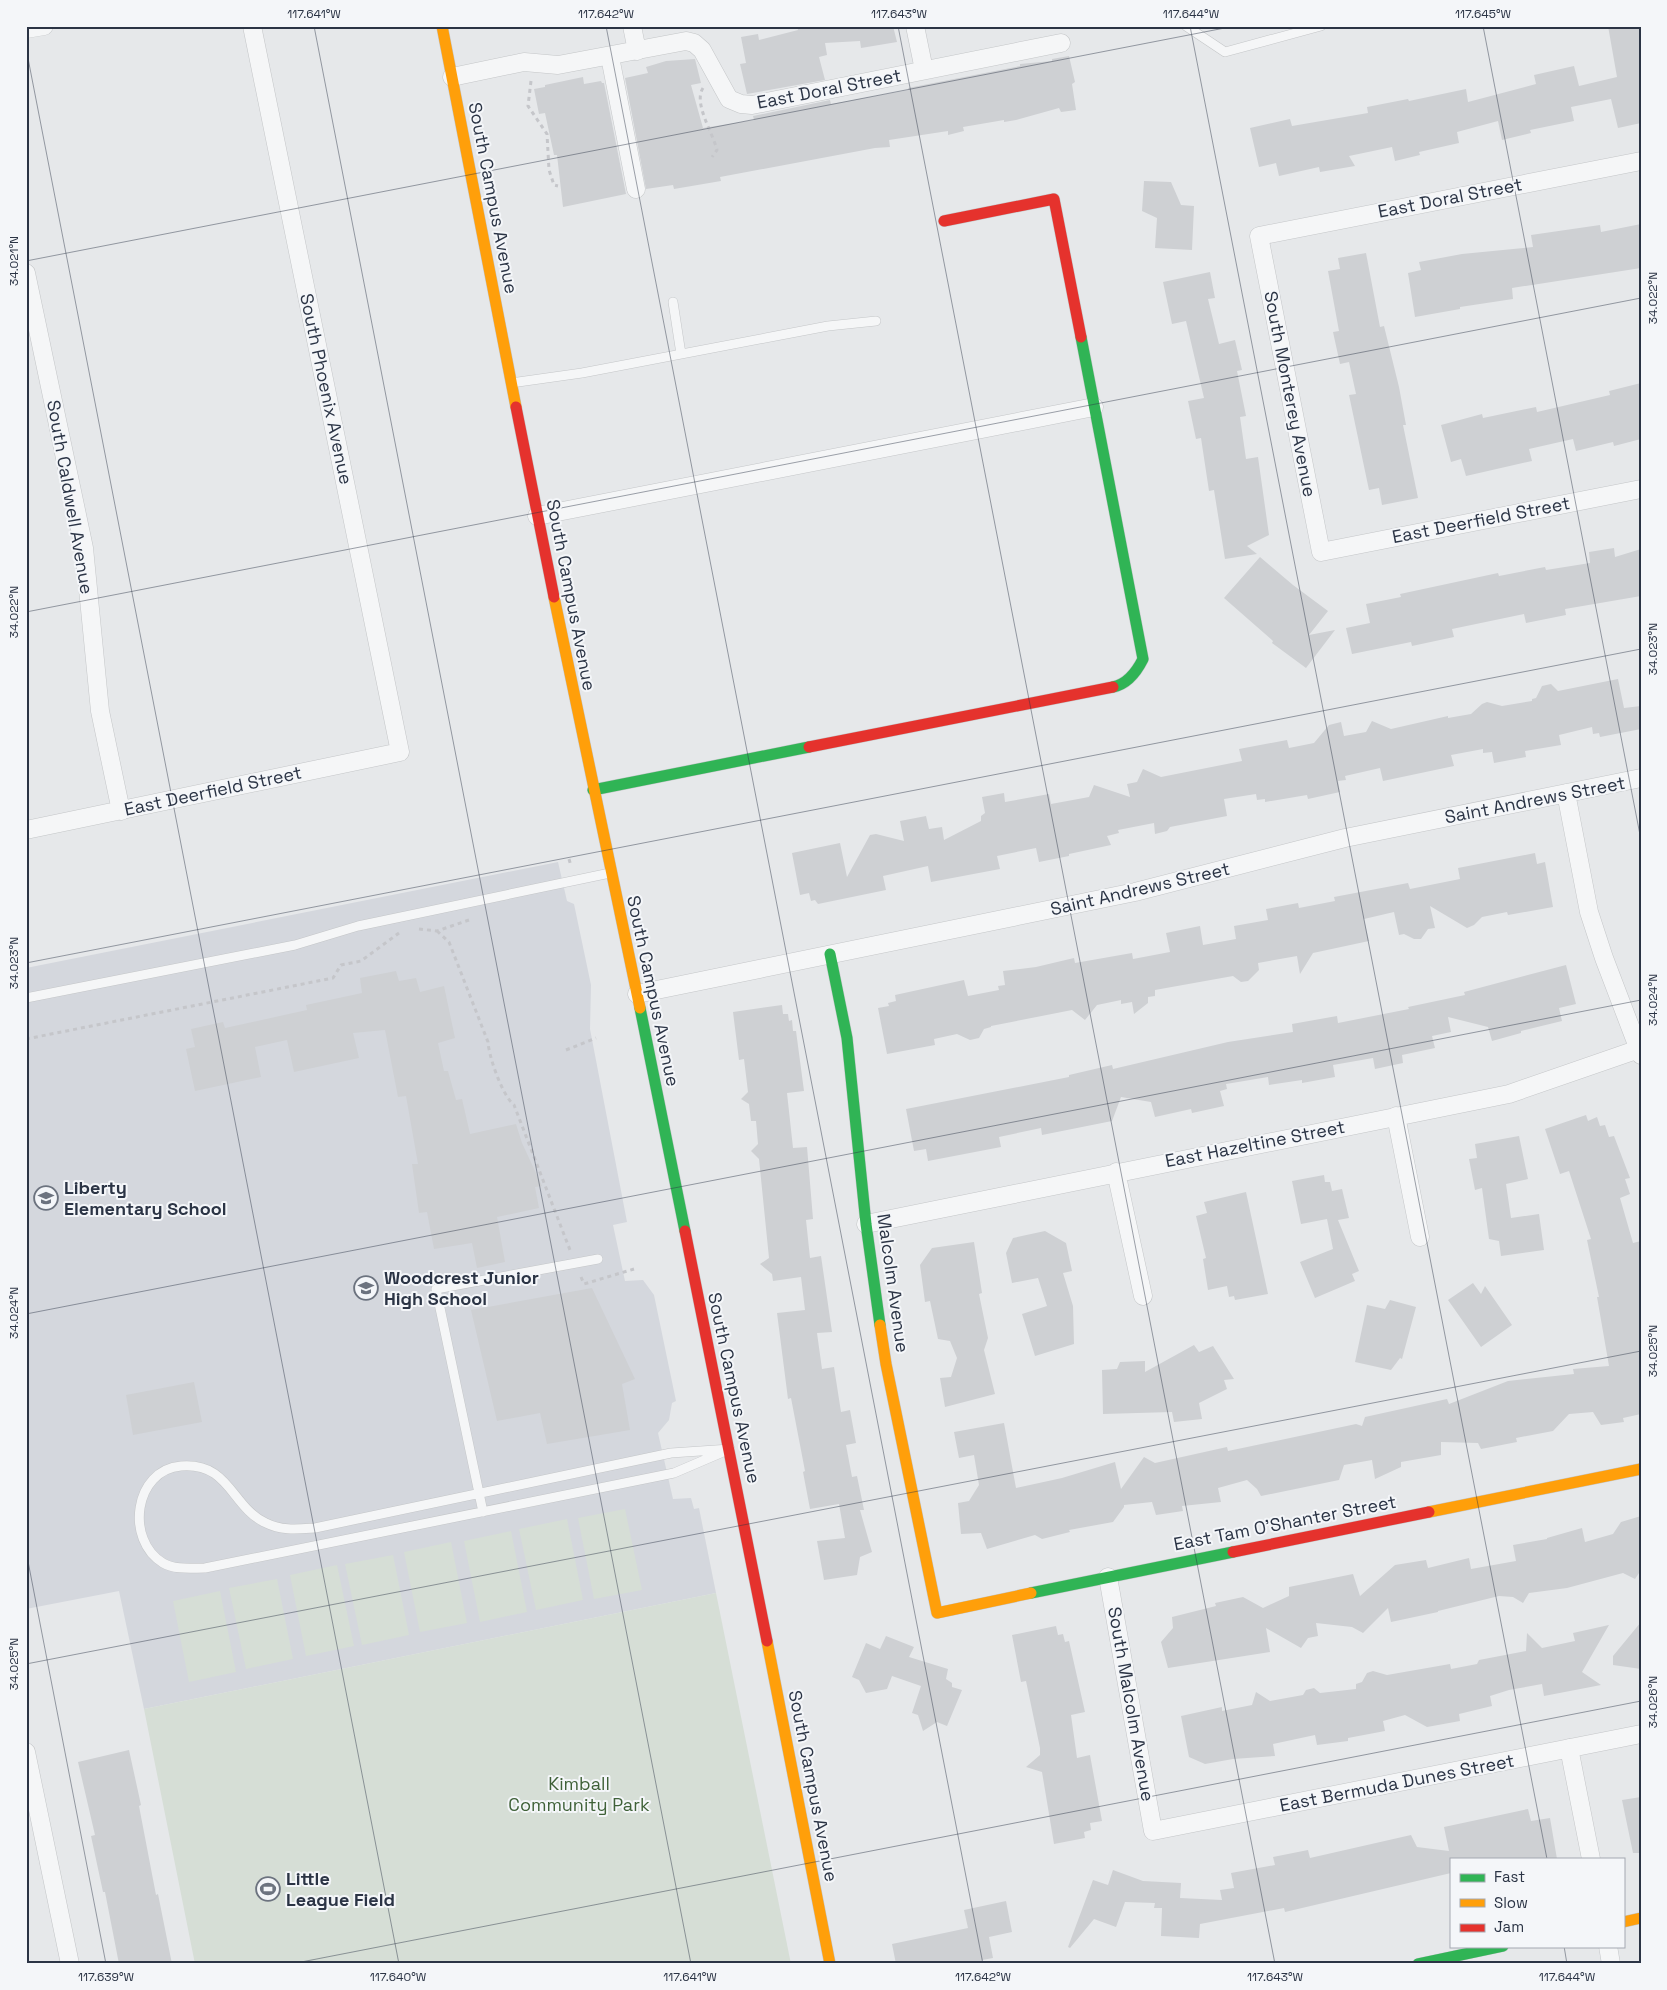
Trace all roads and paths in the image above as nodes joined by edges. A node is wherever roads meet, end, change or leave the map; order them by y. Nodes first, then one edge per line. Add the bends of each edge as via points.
1 (44, 26) edge
2 (252, 26) edge
3 (442, 26) edge
4 (632, 26) edge
5 (915, 26) edge
6 (1186, 26) edge
7 (1321, 26) edge
8 (26, 29) edge
9 (1060, 43) dead end
10 (637, 51) junction
11 (610, 56) junction
12 (713, 70) junction
13 (924, 70) junction
14 (452, 77) junction
15 (532, 77) dead end
16 (712, 156) dead end
17 (1641, 161) edge
18 (558, 186) dead end
19 (636, 189) dead end
20 (944, 221) dead end
21 (1259, 236) joint
22 (26, 273) edge
23 (673, 302) dead end
24 (876, 321) dead end
25 (681, 354) junction
26 (510, 383) junction
27 (1094, 406) junction
28 (1641, 489) edge
29 (538, 516) junction
30 (1321, 552) joint
31 (400, 752) joint
32 (1641, 778) edge
33 (593, 790) junction
34 (1566, 793) junction
35 (121, 811) junction
36 (26, 830) edge
37 (610, 872) junction
38 (476, 917) dead end
39 (413, 930) dead end
40 (437, 931) junction
41 (406, 932) dead end
42 (830, 954) junction
43 (637, 994) junction
44 (26, 998) edge
45 (596, 1038) dead end
46 (26, 1039) edge
47 (566, 1050) dead end
48 (1640, 1052) edge
49 (1396, 1116) junction
50 (1116, 1172) junction
51 (866, 1224) junction
52 (1420, 1237) dead end
53 (598, 1259) dead end
54 (576, 1264) junction
55 (634, 1269) dead end
56 (1142, 1296) dead end
57 (730, 1449) junction
58 (1641, 1469) edge
59 (479, 1493) junction
60 (483, 1512) junction
61 (1108, 1577) junction
62 (937, 1613) joint
63 (1641, 1734) edge
64 (1569, 1748) junction
65 (26, 1752) edge
66 (1153, 1831) joint
67 (1591, 1858) edge
68 (1641, 1918) edge
69 (1624, 1922) edge
70 (1494, 1948) edge
71 (1608, 1948) edge
72 (70, 1964) edge
73 (830, 1964) edge
74 (1418, 1964) edge
75 (1611, 1964) edge

1 - 8 street
2 - 31 street, South Phoenix Avenue
3 - 14 street, South Campus Avenue
4 - 10 street
5 - 13 street
6 - 7 lane via 1225,52
9 - 13 street, East Doral Street
10 - 11 street, East Doral Street
10 - 12 street, East Doral Street via 686,41 694,43 702,50
11 - 14 street, East Doral Street via 558,66 524,62
11 - 19 street
12 - 13 street, East Doral Street via 729,99 752,106
12 - 16 path via 700,92 700,103 717,150
14 - 26 street, South Campus Avenue
15 - 18 path via 528,106 546,134 549,170 554,185
17 - 21 street, East Doral Street
20 - 27 street via 1054,199
21 - 30 street, South Monterey Avenue
22 - 35 street, South Caldwell Avenue via 84,548 100,710
23 - 25 lane
24 - 25 lane via 828,326
25 - 26 lane via 582,374
26 - 29 street, South Campus Avenue
27 - 29 street
27 - 33 street via 1143,659 1130,678 1119,686
28 - 30 street, East Deerfield Street
29 - 33 street, South Campus Avenue
31 - 35 street, East Deerfield Street
32 - 34 street, Saint Andrews Street
33 - 37 street, South Campus Avenue
34 - 42 street, Saint Andrews Street via 1344,838 1135,892
34 - 48 street via 1589,912
35 - 36 street, East Deerfield Street
37 - 43 street, South Campus Avenue
37 - 44 lane via 358,926 295,945
38 - 40 path
39 - 40 path
40 - 54 path via 450,942 489,1052 508,1100 514,1105
41 - 46 path via 399,933 361,961 341,966 333,978
42 - 43 street, Saint Andrews Street
42 - 51 street, Malcolm Avenue via 847,1038
43 - 57 street, South Campus Avenue
45 - 47 path
48 - 49 street, East Hazeltine Street via 1509,1094
49 - 50 street, East Hazeltine Street
49 - 52 street
50 - 51 street, East Hazeltine Street
50 - 56 street
51 - 62 street, Malcolm Avenue via 886,1364
53 - 54 lane
54 - 55 path via 584,1284
54 - 59 lane via 436,1289
57 - 59 lane via 671,1452
57 - 60 lane via 674,1473
57 - 73 street, South Campus Avenue
58 - 61 street, East Tam O'Shanter Street
59 - 60 lane
59 - 60 lane via 315,1528 287,1530 265,1523 244,1508 219,1476 200,1468 180,1466 165,1470 152,1480 138,1512 140,1532 148,1548 163,1563 179,1568 204,1568
61 - 62 street, East Tam O'Shanter Street
61 - 66 street, South Malcolm Avenue
63 - 64 street, East Bermuda Dunes Street
64 - 66 street, East Bermuda Dunes Street
64 - 67 street
65 - 72 street
68 - 69 street
70 - 74 street
71 - 75 street

